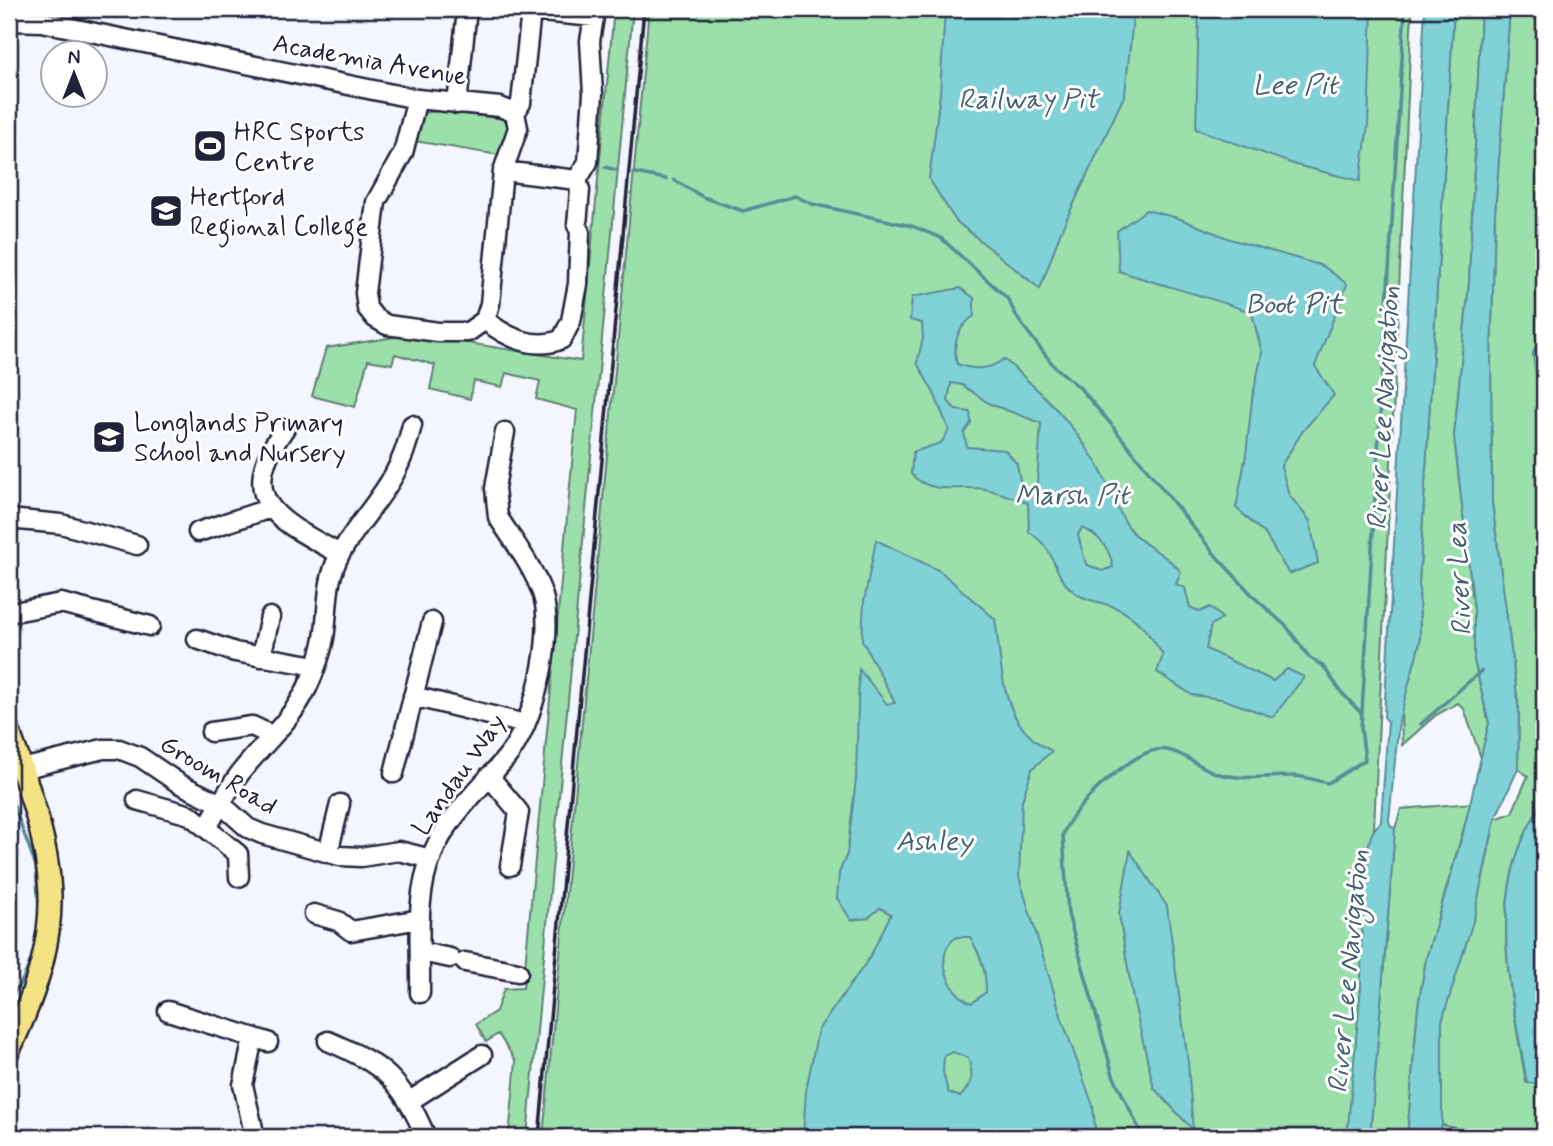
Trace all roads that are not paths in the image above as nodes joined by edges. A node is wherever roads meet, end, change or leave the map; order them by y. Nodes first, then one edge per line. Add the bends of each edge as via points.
1 (467, 9) edge
2 (43, 16) edge
3 (9, 21) edge
4 (416, 99) junction
5 (457, 104) junction
6 (515, 113) junction
7 (503, 171) junction
8 (577, 180) junction
9 (485, 320) junction
10 (412, 425) dead end
11 (285, 428) dead end
12 (505, 432) dead end
13 (271, 508) junction
14 (9, 519) edge
15 (198, 532) dead end
16 (137, 545) dead end
17 (340, 554) junction
18 (9, 613) edge
19 (270, 617) dead end
20 (432, 622) dead end
21 (150, 626) dead end
22 (197, 639) dead end
23 (261, 657) junction
24 (316, 666) junction
25 (413, 696) junction
26 (525, 724) junction
27 (9, 732) edge
28 (211, 732) dead end
29 (271, 735) junction
30 (22, 769) junction
31 (394, 773) dead end
32 (489, 776) junction
33 (138, 800) dead end
34 (221, 804) junction
35 (340, 804) dead end
36 (207, 827) junction
37 (328, 853) junction
38 (431, 859) junction
39 (510, 866) dead end
40 (239, 877) dead end
41 (314, 914) dead end
42 (420, 919) junction
43 (421, 952) junction
44 (518, 972) dead end
45 (420, 993) dead end
46 (168, 1011) dead end
47 (11, 1038) edge
48 (328, 1041) dead end
49 (482, 1055) dead end
50 (408, 1102) junction
51 (255, 1137) edge
52 (426, 1137) edge

1 - 5 street
2 - 3 street, Academia Avenue
2 - 4 street, Academia Avenue
4 - 5 street, Academia Avenue
4 - 9 street via 402,153 376,202 366,303 375,318 393,326 468,332
5 - 6 street, Academia Avenue via 500,107
6 - 7 street via 518,128
6 - 8 street via 521,103 531,11 594,17 588,162
7 - 8 street
7 - 9 street via 491,304
8 - 9 street via 578,284 566,335 555,342 522,340 505,335
10 - 17 street via 395,477
11 - 13 street via 261,471 262,490
12 - 26 street, Landau Way via 495,502 498,517 536,579 545,607 541,677
13 - 15 street
13 - 17 street via 296,529
14 - 16 street via 61,524
17 - 24 street via 329,581 324,638
18 - 21 street via 61,603
19 - 23 street
20 - 25 street
22 - 23 street
23 - 24 street
24 - 29 street via 302,699
25 - 26 street
25 - 31 street
26 - 32 street, Landau Way via 514,748
27 - 30 main road
28 - 29 street via 252,726
29 - 34 street
30 - 34 street, Groom Road via 119,749
30 - 47 main road via 46,850 52,904 41,972
32 - 38 street, Landau Way via 448,824
32 - 39 street via 519,812
33 - 36 street via 184,812
34 - 36 street
34 - 37 street, Groom Road via 248,828
35 - 37 street
36 - 40 street via 238,854
37 - 38 street, Groom Road via 409,852
38 - 42 street, Landau Way
41 - 42 street via 338,921 351,932
42 - 43 street, Landau Way
43 - 44 street
43 - 45 street, Landau Way
46 - 51 street via 260,1040 243,1085
48 - 50 street via 376,1063
49 - 50 street
50 - 52 street

